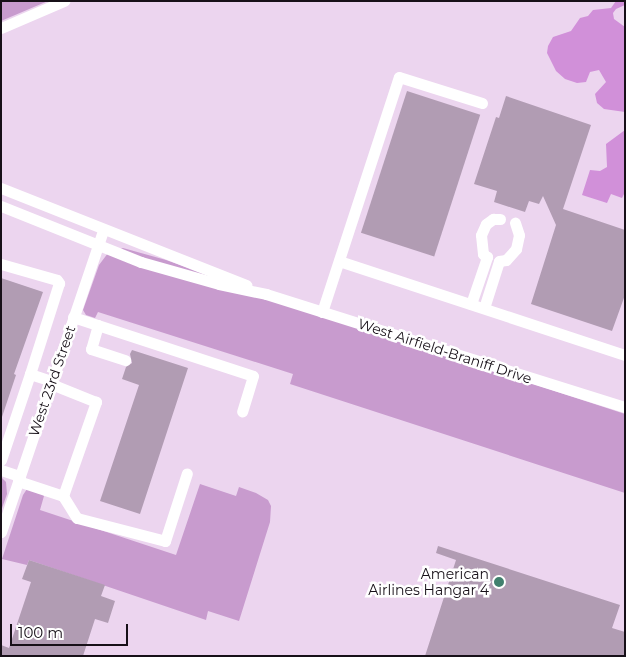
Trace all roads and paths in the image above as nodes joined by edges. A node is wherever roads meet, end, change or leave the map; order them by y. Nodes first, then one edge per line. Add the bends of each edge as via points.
1 (64, 1) edge
2 (1, 28) edge
3 (482, 103) dead end
4 (1, 188) edge
5 (1, 206) edge
6 (500, 219) dead end
7 (515, 223) dead end
8 (103, 230) junction
9 (98, 244) junction
10 (339, 261) junction
11 (1, 264) edge
12 (266, 294) junction
13 (471, 304) junction
14 (484, 308) junction
15 (322, 312) junction
16 (73, 317) junction
17 (98, 326) junction
18 (625, 355) edge
19 (125, 360) dead end
20 (30, 374) junction
21 (51, 383) junction
22 (625, 408) edge
23 (242, 411) dead end
24 (1, 460) edge
25 (1, 470) edge
26 (187, 473) dead end
27 (19, 478) junction
28 (63, 496) junction
29 (1, 532) edge

1 - 2 street
3 - 10 street via 400,77
4 - 8 street, West Airfield-Braniff Drive
5 - 9 street, West Airfield-Braniff Drive
6 - 13 street via 486,224 481,235 483,254 487,257
7 - 14 street via 519,235 516,249 506,260 499,261
8 - 9 street, West 23rd Street
8 - 12 street, West Airfield-Braniff Drive via 224,274
9 - 12 street, West Airfield-Braniff Drive via 141,262
9 - 16 street, West 23rd Street
10 - 13 street
10 - 15 street
11 - 20 street via 59,283
12 - 15 street, West Airfield-Braniff Drive
13 - 14 street
14 - 18 street
15 - 22 street, West Airfield-Braniff Drive
16 - 17 street
16 - 21 street, West 23rd Street
17 - 19 street via 91,349
17 - 23 street via 253,376
20 - 21 street
20 - 24 street
21 - 27 street, West 23rd Street
21 - 28 street via 96,402
25 - 27 street
26 - 28 street via 165,541 77,518
27 - 28 street
27 - 29 street, West 23rd Street

